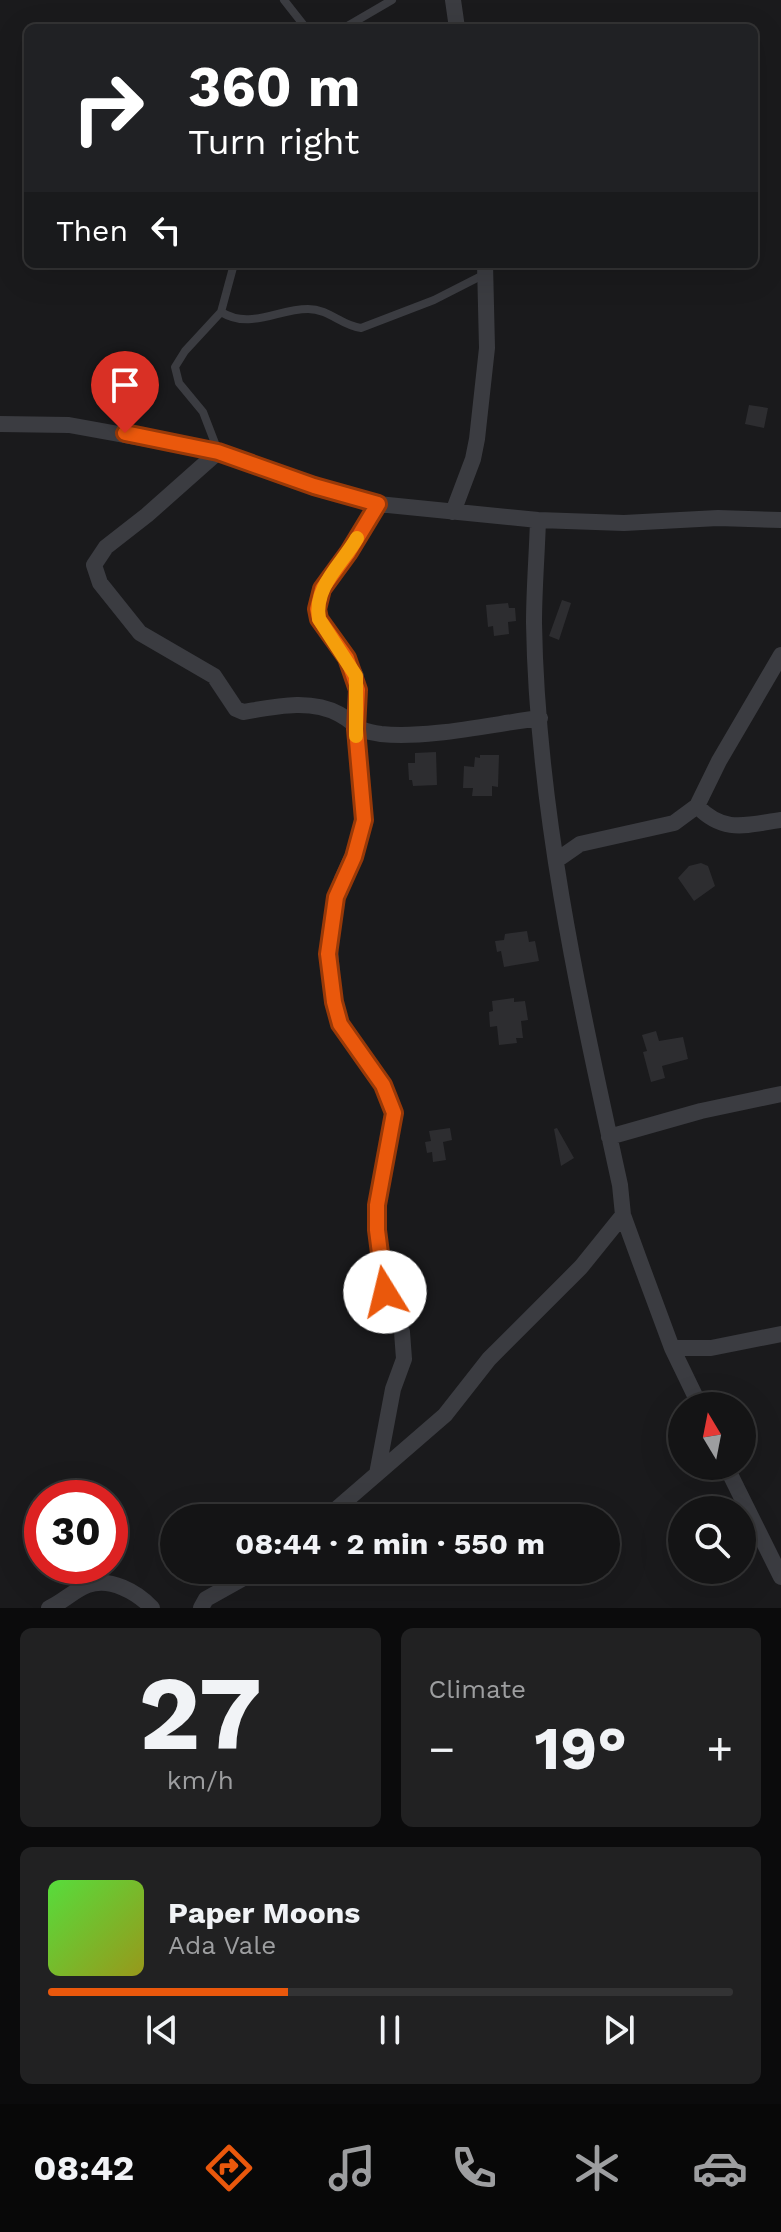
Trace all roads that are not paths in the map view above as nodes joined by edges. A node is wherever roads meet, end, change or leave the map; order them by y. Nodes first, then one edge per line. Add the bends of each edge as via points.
1 (284, 0) edge
2 (392, 0) edge
3 (453, 0) edge
4 (303, 24) edge
5 (351, 24) edge
6 (456, 24) edge
7 (233, 268) edge
8 (485, 269) edge
9 (221, 312) junction
10 (0, 424) edge
11 (218, 452) junction
12 (378, 504) junction
13 (453, 512) junction
14 (538, 520) junction
15 (781, 520) edge
16 (781, 655) edge
17 (540, 718) junction
18 (356, 729) junction
19 (697, 806) junction
20 (781, 820) edge
21 (557, 860) junction
22 (781, 1094) edge
23 (609, 1137) junction
24 (623, 1215) junction
25 (781, 1334) edge
26 (672, 1348) junction
27 (693, 1392) edge
28 (377, 1474) junction
29 (733, 1480) edge
30 (342, 1504) edge
31 (781, 1577) edge
32 (233, 1584) edge
33 (199, 1607) edge
34 (49, 1608) edge
35 (152, 1608) edge

1 - 4 lane
2 - 5 lane
3 - 6 street
7 - 9 lane
8 - 9 lane via 434,300 361,328 309,309 255,320 232,319
8 - 13 street via 487,348 477,439
9 - 11 lane via 175,367 179,383 203,412
10 - 11 street via 69,425
11 - 12 street
11 - 18 street via 106,547 94,565 96,574 140,633 214,676 236,709 325,708
12 - 13 street
12 - 18 street via 322,589 317,609 356,676
13 - 14 street
14 - 15 street
14 - 17 street via 534,624
16 - 19 street
17 - 18 street via 402,735
17 - 21 street
18 - 28 street via 364,820 336,897 328,954 340,1024 383,1085 394,1113 377,1230 385,1292 402,1332 404,1359
19 - 20 street via 721,825
19 - 21 street via 674,823 580,844
21 - 23 street
22 - 23 street
23 - 24 street
24 - 26 street
24 - 28 street via 581,1267 489,1359 445,1415
25 - 26 street via 711,1348
26 - 27 street
28 - 30 street
29 - 31 street
32 - 33 street
34 - 35 street via 102,1582 134,1593

